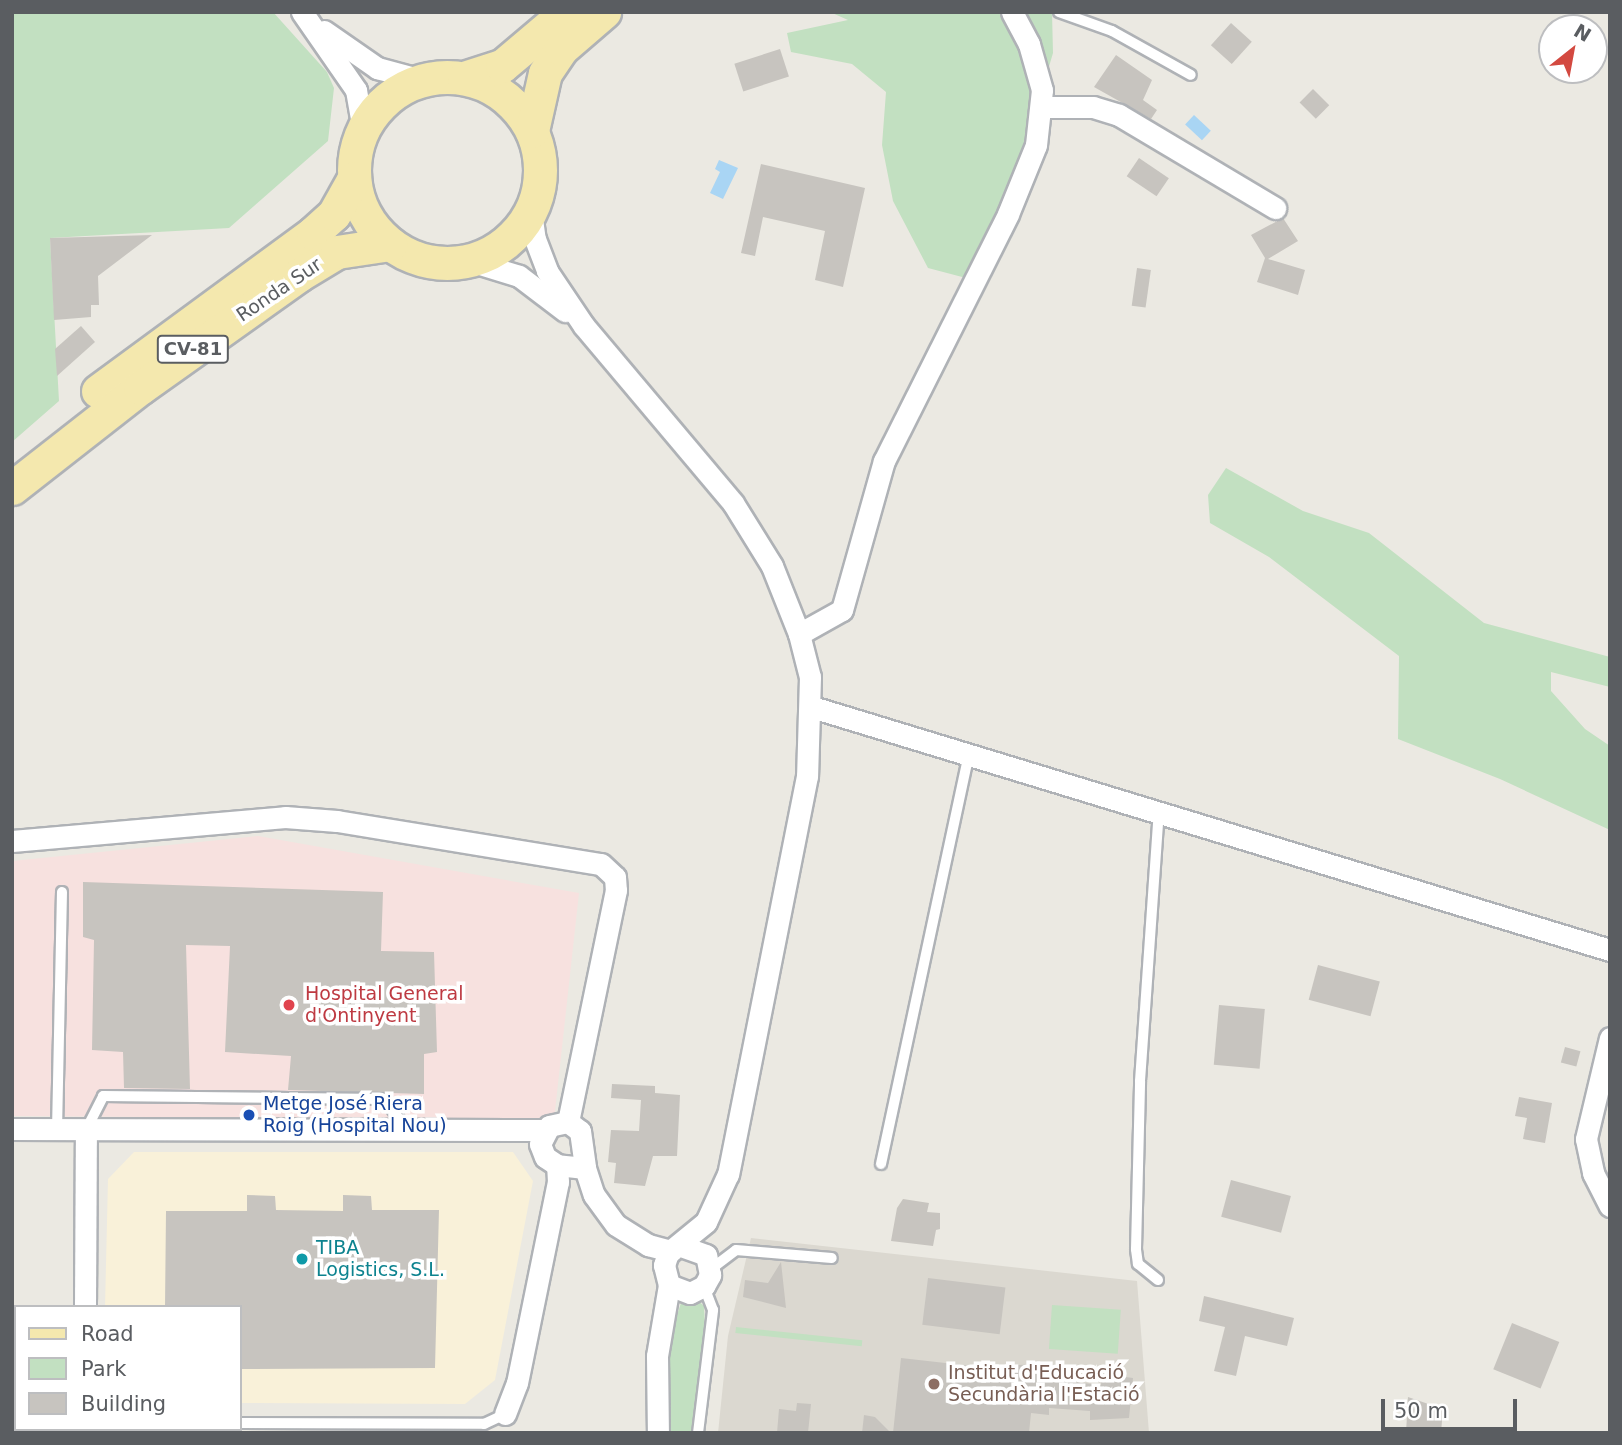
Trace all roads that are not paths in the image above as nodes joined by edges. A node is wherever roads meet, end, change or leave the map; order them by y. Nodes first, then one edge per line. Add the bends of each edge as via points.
1 (566, 12) edge
2 (604, 12) edge
3 (1059, 12) edge
4 (1014, 13) edge
5 (305, 16) edge
6 (1191, 75) dead end
7 (464, 78) junction
8 (422, 80) junction
9 (1043, 107) junction
10 (363, 129) junction
11 (532, 131) junction
12 (354, 178) junction
13 (1275, 208) dead end
14 (531, 212) junction
15 (390, 244) junction
16 (470, 261) junction
17 (584, 326) junction
18 (12, 460) edge
19 (12, 488) edge
20 (799, 634) junction
21 (812, 706) junction
22 (970, 752) junction
23 (1159, 810) junction
24 (12, 841) edge
25 (62, 892) dead end
26 (1610, 950) edge
27 (1610, 1038) edge
28 (568, 1122) junction
29 (12, 1129) edge
30 (57, 1130) junction
31 (86, 1130) junction
32 (407, 1130) junction
33 (542, 1140) junction
34 (881, 1164) dead end
35 (570, 1166) junction
36 (1610, 1206) edge
37 (832, 1258) dead end
38 (676, 1271) junction
39 (707, 1278) junction
40 (1158, 1280) dead end
41 (85, 1305) edge
42 (505, 1414) joint
43 (242, 1423) edge
44 (658, 1433) edge
45 (698, 1433) edge

1 - 7 main road, CV-81 via 502,66
2 - 11 main road, CV-81 via 561,50 545,72
3 - 6 lane via 1112,31
4 - 9 street via 1037,68
5 - 8 street via 377,68
5 - 10 street via 356,90
7 - 8 main road, CV-81
7 - 11 main road, CV-81 via 492,88 516,106
8 - 10 main road, CV-81 via 387,98
9 - 13 street via 1093,107 1119,115
9 - 20 street via 1036,145 1019,190 884,461 842,610
10 - 12 main road, CV-81 via 355,153
11 - 14 main road, CV-81 via 541,172
12 - 15 main road, CV-81 via 360,203
12 - 18 main road, Ronda Sur / CV-81 via 334,214 313,233 181,328
14 - 16 main road, CV-81 via 505,242
14 - 17 street via 547,271
15 - 16 main road, CV-81 via 428,261
15 - 19 main road, Ronda Sur / CV-81 via 337,252 299,275 199,344
16 - 17 street via 526,279
17 - 20 street via 733,503 772,566
20 - 21 street
21 - 22 street
21 - 38 street via 801,808 728,1174
22 - 23 street
22 - 34 lane
23 - 26 street
23 - 40 lane via 1140,1081 1136,1213 1138,1264
24 - 28 street via 285,817 350,822 601,864 615,877 616,890
25 - 30 lane
27 - 36 street via 1586,1139 1592,1173
28 - 33 street via 555,1122
28 - 35 street via 584,1138
29 - 30 street
30 - 31 street
31 - 32 street
31 - 32 lane via 103,1096 385,1099
31 - 41 street
32 - 33 street via 521,1130
33 - 35 street
35 - 38 street via 617,1225
35 - 42 street via 517,1383
37 - 39 lane via 736,1250
38 - 39 street
38 - 39 street
38 - 44 street via 657,1356
39 - 45 lane via 713,1316
42 - 43 lane via 484,1424

